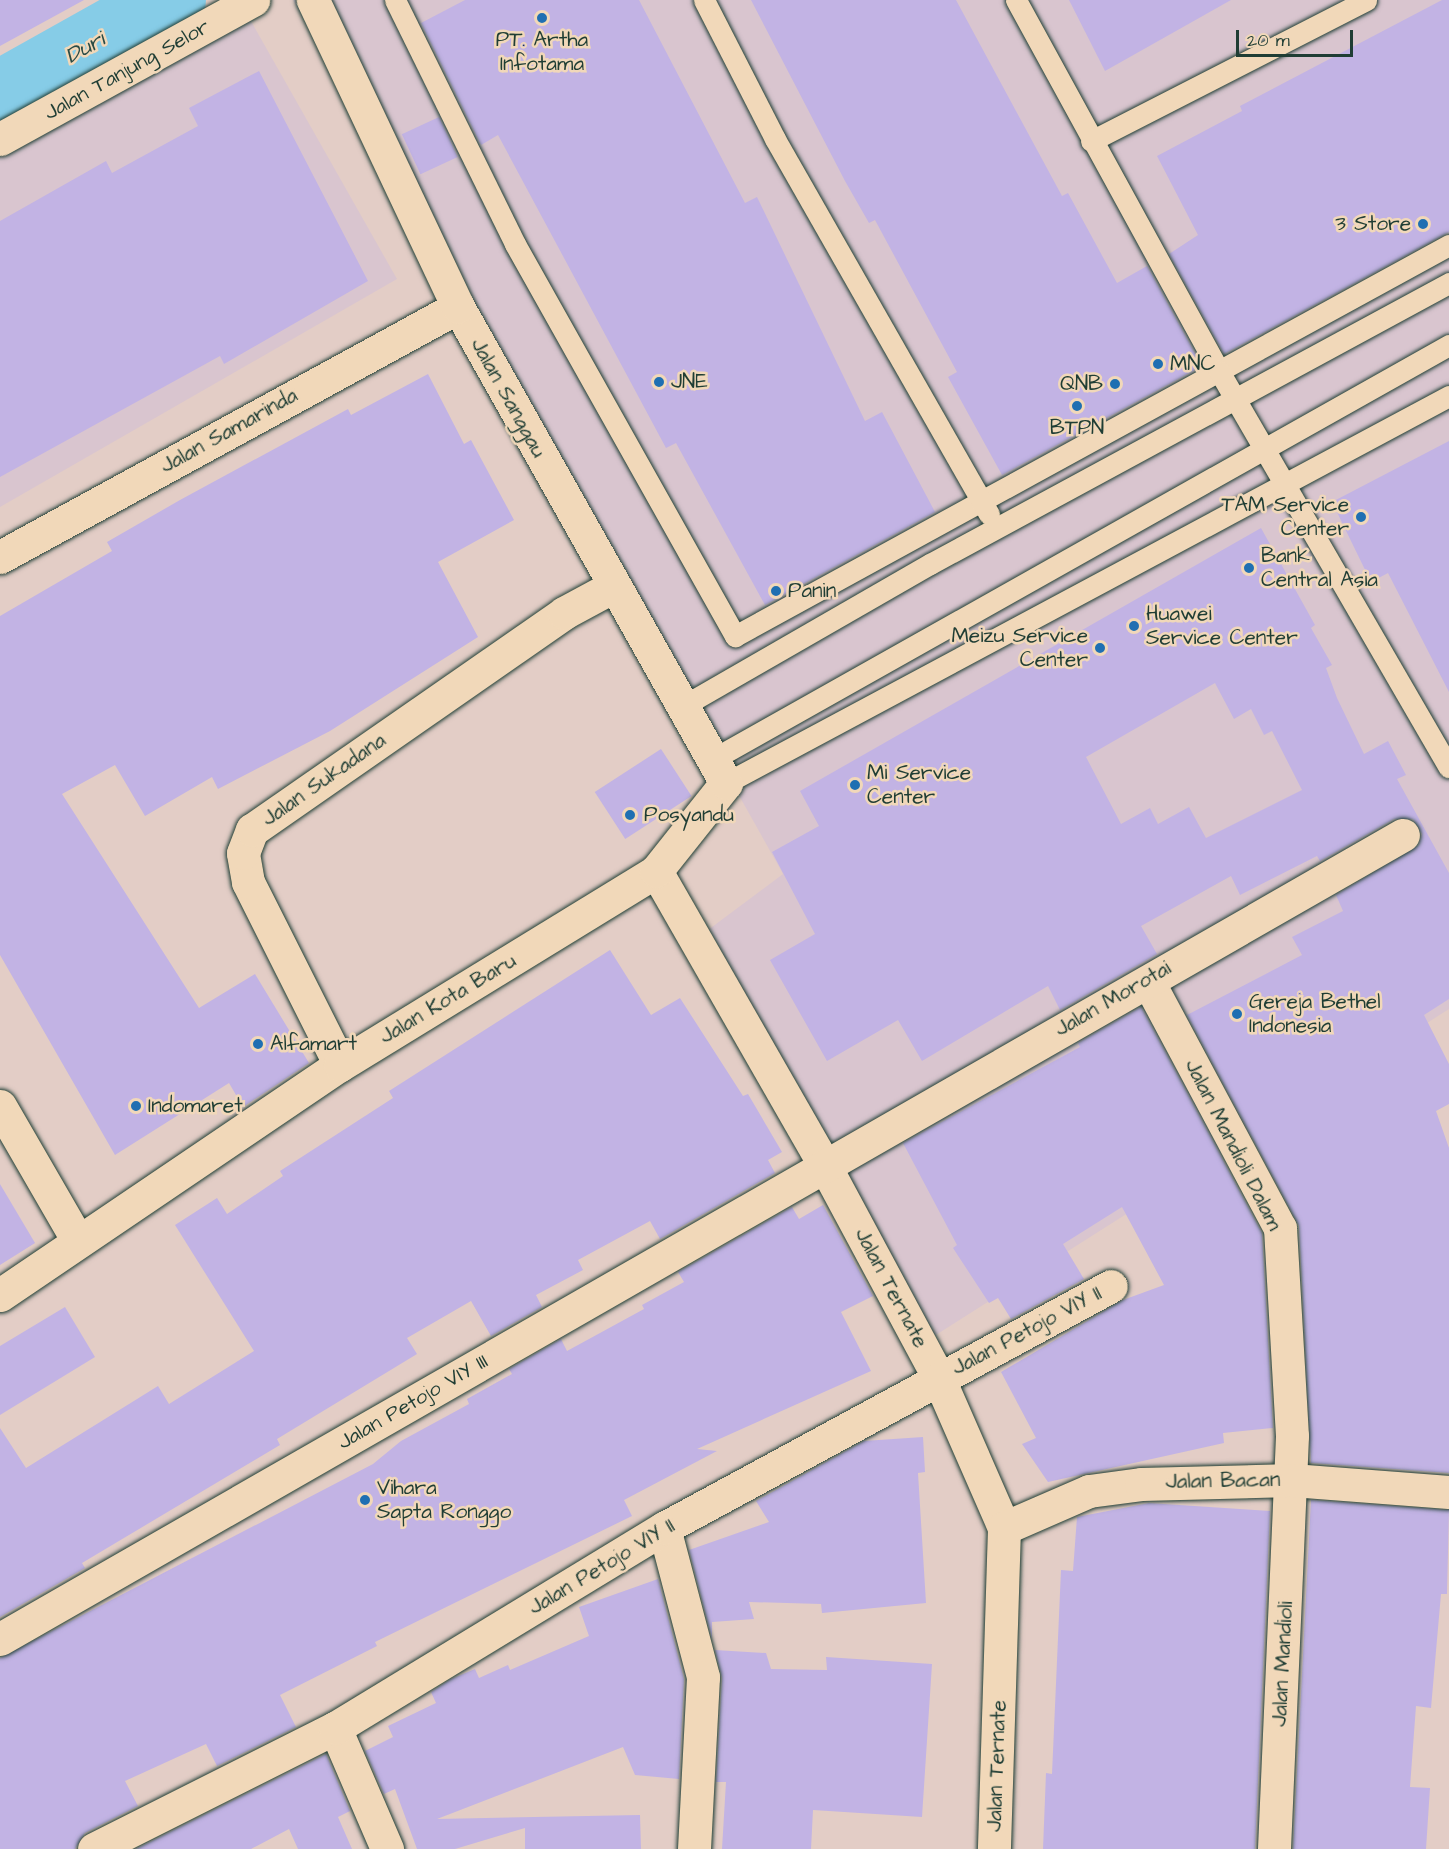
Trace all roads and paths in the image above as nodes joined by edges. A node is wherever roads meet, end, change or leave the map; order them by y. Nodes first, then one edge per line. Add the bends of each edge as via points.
1 (253, 0) edge
2 (313, 0) edge
3 (395, 0) edge
4 (705, 0) edge
5 (1016, 0) edge
6 (1366, 0) edge
7 (1342, 6) edge
8 (0, 139) edge
9 (1091, 141) junction
10 (1449, 245) edge
11 (1449, 283) edge
12 (458, 307) junction
13 (1449, 345) edge
14 (1219, 371) junction
15 (1449, 396) edge
16 (1237, 399) junction
17 (1265, 449) junction
18 (1285, 484) junction
19 (982, 502) junction
20 (998, 529) junction
21 (0, 557) edge
22 (612, 587) junction
23 (683, 706) junction
24 (1449, 767) edge
25 (720, 770) junction
26 (1403, 835) dead end
27 (656, 871) junction
28 (1156, 996) dead end
29 (340, 1065) junction
30 (0, 1106) edge
31 (825, 1166) junction
32 (78, 1241) junction
33 (1111, 1286) dead end
34 (0, 1295) edge
35 (939, 1378) junction
36 (1292, 1480) junction
37 (1449, 1492) edge
38 (1004, 1527) junction
39 (664, 1528) junction
40 (0, 1640) edge
41 (335, 1728) junction
42 (110, 1845) edge
43 (387, 1849) edge
44 (694, 1849) edge
45 (994, 1849) edge
46 (1274, 1849) edge

1 - 8 street, Jalan Tanjung Selor
2 - 12 street, Jalan Sanggau
3 - 19 lane via 515,244 735,636
4 - 19 lane via 775,139
5 - 9 lane
6 - 7 lane
7 - 9 lane
9 - 14 lane
10 - 14 lane
11 - 16 lane
12 - 21 street, Jalan Samarinda
12 - 22 street, Jalan Sanggau
13 - 17 lane
14 - 16 lane
14 - 19 lane
15 - 18 lane
16 - 17 lane
16 - 20 lane
17 - 18 lane
17 - 25 lane
18 - 24 lane
18 - 25 lane
19 - 20 lane
20 - 23 lane
22 - 23 street, Jalan Sanggau
22 - 29 street, Jalan Sukadana via 564,613 252,830 243,853 248,882
23 - 25 street, Jalan Sanggau
25 - 27 street, Jalan Kota Baru
26 - 31 street, Jalan Morotai
27 - 29 street, Jalan Kota Baru
27 - 31 street, Jalan Ternate
28 - 36 street, Jalan Mandioli Dalam via 1280,1228
29 - 32 street, Jalan Kota Baru
30 - 32 street
31 - 35 street, Jalan Ternate
31 - 40 street, Jalan Petojo VIY III
32 - 34 street, Jalan Kota Baru
33 - 35 street, Jalan Petojo VIY II
35 - 38 street, Jalan Ternate
35 - 39 street, Jalan Petojo VIY II
36 - 37 street, Jalan Bacan
36 - 38 street, Jalan Bacan via 1141,1484 1089,1491
36 - 46 street, Jalan Mandioli
38 - 45 street, Jalan Ternate
39 - 41 street, Jalan Petojo VIY II
39 - 44 street via 703,1677
41 - 42 street, Jalan Petojo VIY II
41 - 43 street

